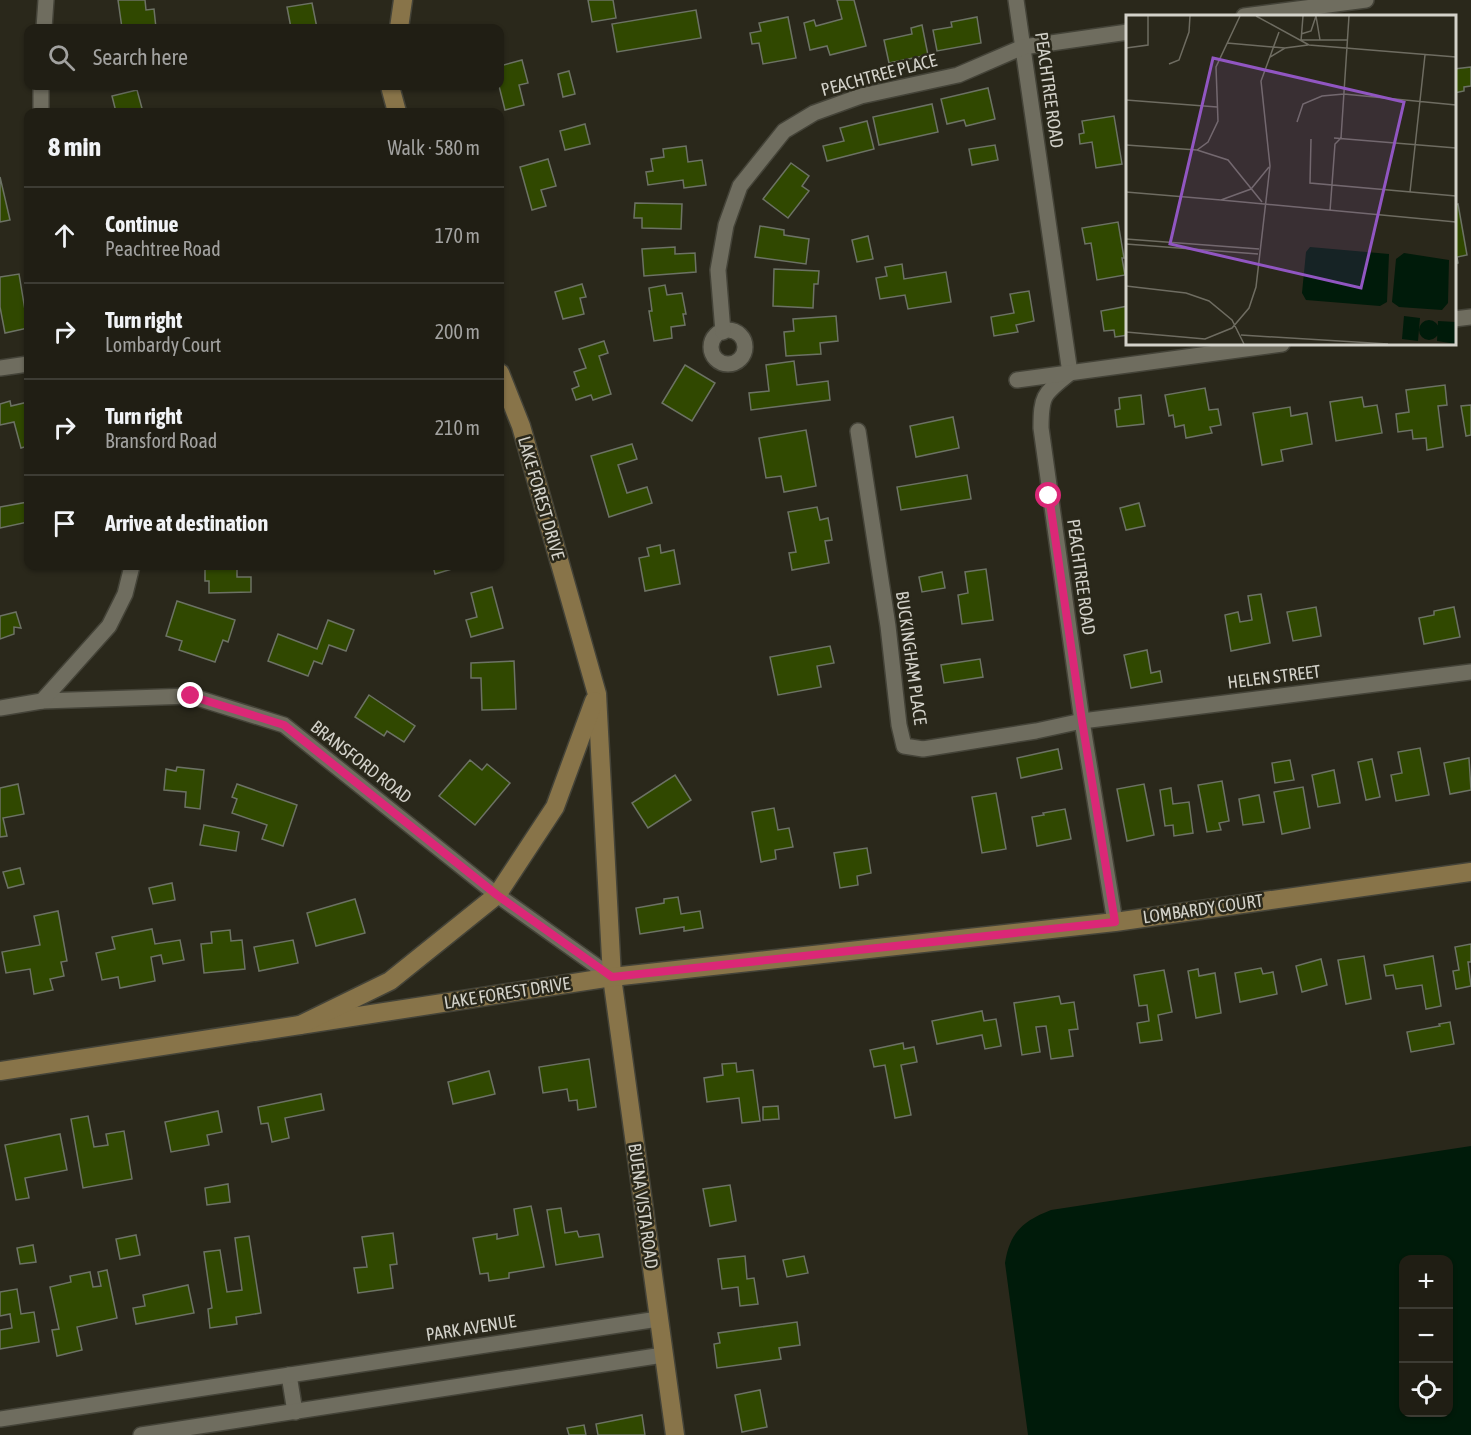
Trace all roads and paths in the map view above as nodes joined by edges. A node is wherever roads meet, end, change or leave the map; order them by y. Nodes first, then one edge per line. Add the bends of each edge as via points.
1 (46, 0) edge
2 (403, 0) edge
3 (1016, 0) edge
4 (1366, 0) edge
5 (1252, 15) edge
6 (44, 24) edge
7 (400, 24) edge
8 (1126, 32) edge
9 (1023, 46) junction
10 (41, 90) edge
11 (391, 90) edge
12 (41, 108) edge
13 (396, 108) edge
14 (1471, 317) edge
15 (1456, 319) edge
16 (723, 332) dead end
17 (1275, 345) edge
18 (24, 365) edge
19 (0, 368) edge
20 (1070, 373) junction
21 (1017, 381) dead end
22 (504, 384) edge
23 (858, 431) dead end
24 (131, 570) edge
25 (1471, 672) edge
26 (597, 694) junction
27 (42, 701) junction
28 (0, 708) edge
29 (1082, 721) junction
30 (1471, 872) edge
31 (497, 895) junction
32 (1115, 922) junction
33 (612, 977) junction
34 (300, 1025) junction
35 (0, 1071) edge
36 (658, 1319) junction
37 (663, 1355) junction
38 (289, 1375) junction
39 (295, 1412) junction
40 (0, 1419) edge
41 (141, 1435) edge
42 (675, 1435) edge

1 - 6 street
2 - 7 street
3 - 9 street, PEACHTREE ROAD
4 - 5 street
8 - 9 street, PEACHTREE PLACE
9 - 16 street, PEACHTREE PLACE via 958,75 861,96 784,131 740,186 726,225 718,270
9 - 20 street, PEACHTREE ROAD
10 - 12 street
11 - 13 street
14 - 15 street
17 - 20 street
18 - 19 street
20 - 21 street
20 - 29 street, PEACHTREE ROAD via 1045,393 1041,428
22 - 26 street, LAKE FOREST DRIVE via 520,426
23 - 29 street, BUCKINGHAM PLACE via 904,746 923,749
24 - 27 street via 109,627
25 - 29 street, HELEN STREET
26 - 31 street, LAKE FOREST DRIVE via 555,807
26 - 33 street, LAKE FOREST DRIVE
27 - 28 street, BRANSFORD ROAD
27 - 31 street, BRANSFORD ROAD via 191,696 284,725
29 - 32 street, PEACHTREE ROAD
30 - 32 street, LOMBARDY COURT
31 - 33 street, BRANSFORD ROAD
31 - 34 street, LAKE FOREST DRIVE via 390,981
32 - 33 street, LOMBARDY COURT
33 - 34 street, LAKE FOREST DRIVE
33 - 36 street, BUENA VISTA ROAD
34 - 35 street, LAKE FOREST DRIVE
36 - 37 street, BUENA VISTA ROAD
36 - 38 street, PARK AVENUE
37 - 39 street
37 - 42 street, BUENA VISTA ROAD
38 - 39 street
38 - 40 street, PARK AVENUE
39 - 41 street

